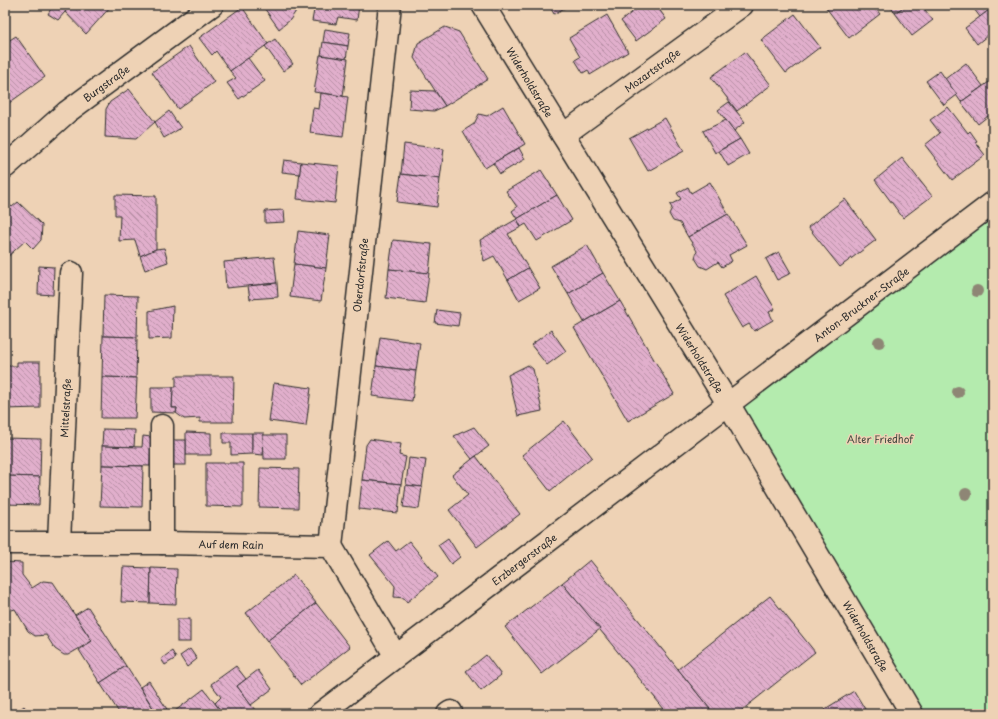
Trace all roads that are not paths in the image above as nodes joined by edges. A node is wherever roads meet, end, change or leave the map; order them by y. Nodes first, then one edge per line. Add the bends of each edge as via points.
1 (212, 5) edge
2 (390, 5) edge
3 (483, 5) edge
4 (742, 5) edge
5 (562, 136) junction
6 (5, 166) edge
7 (993, 203) edge
8 (71, 273) dead end
9 (729, 405) junction
10 (162, 426) dead end
11 (58, 542) junction
12 (5, 543) edge
13 (162, 543) junction
14 (331, 546) junction
15 (396, 655) junction
16 (321, 714) edge
17 (912, 714) edge

1 - 6 street, Burgstraße via 67,112
2 - 14 street, Oberdorfstraße
3 - 5 street, Widerholdstraße
4 - 5 street, Mozartstraße
5 - 9 street, Widerholdstraße
7 - 9 street, Anton-Bruckner-Straße
8 - 11 street, Mittelstraße
9 - 15 street, Erzbergerstraße
9 - 17 street, Widerholdstraße
10 - 13 street
11 - 12 street, Auf dem Rain
11 - 13 street, Auf dem Rain
13 - 14 street, Auf dem Rain
14 - 15 street
15 - 16 street, Erzbergerstraße

